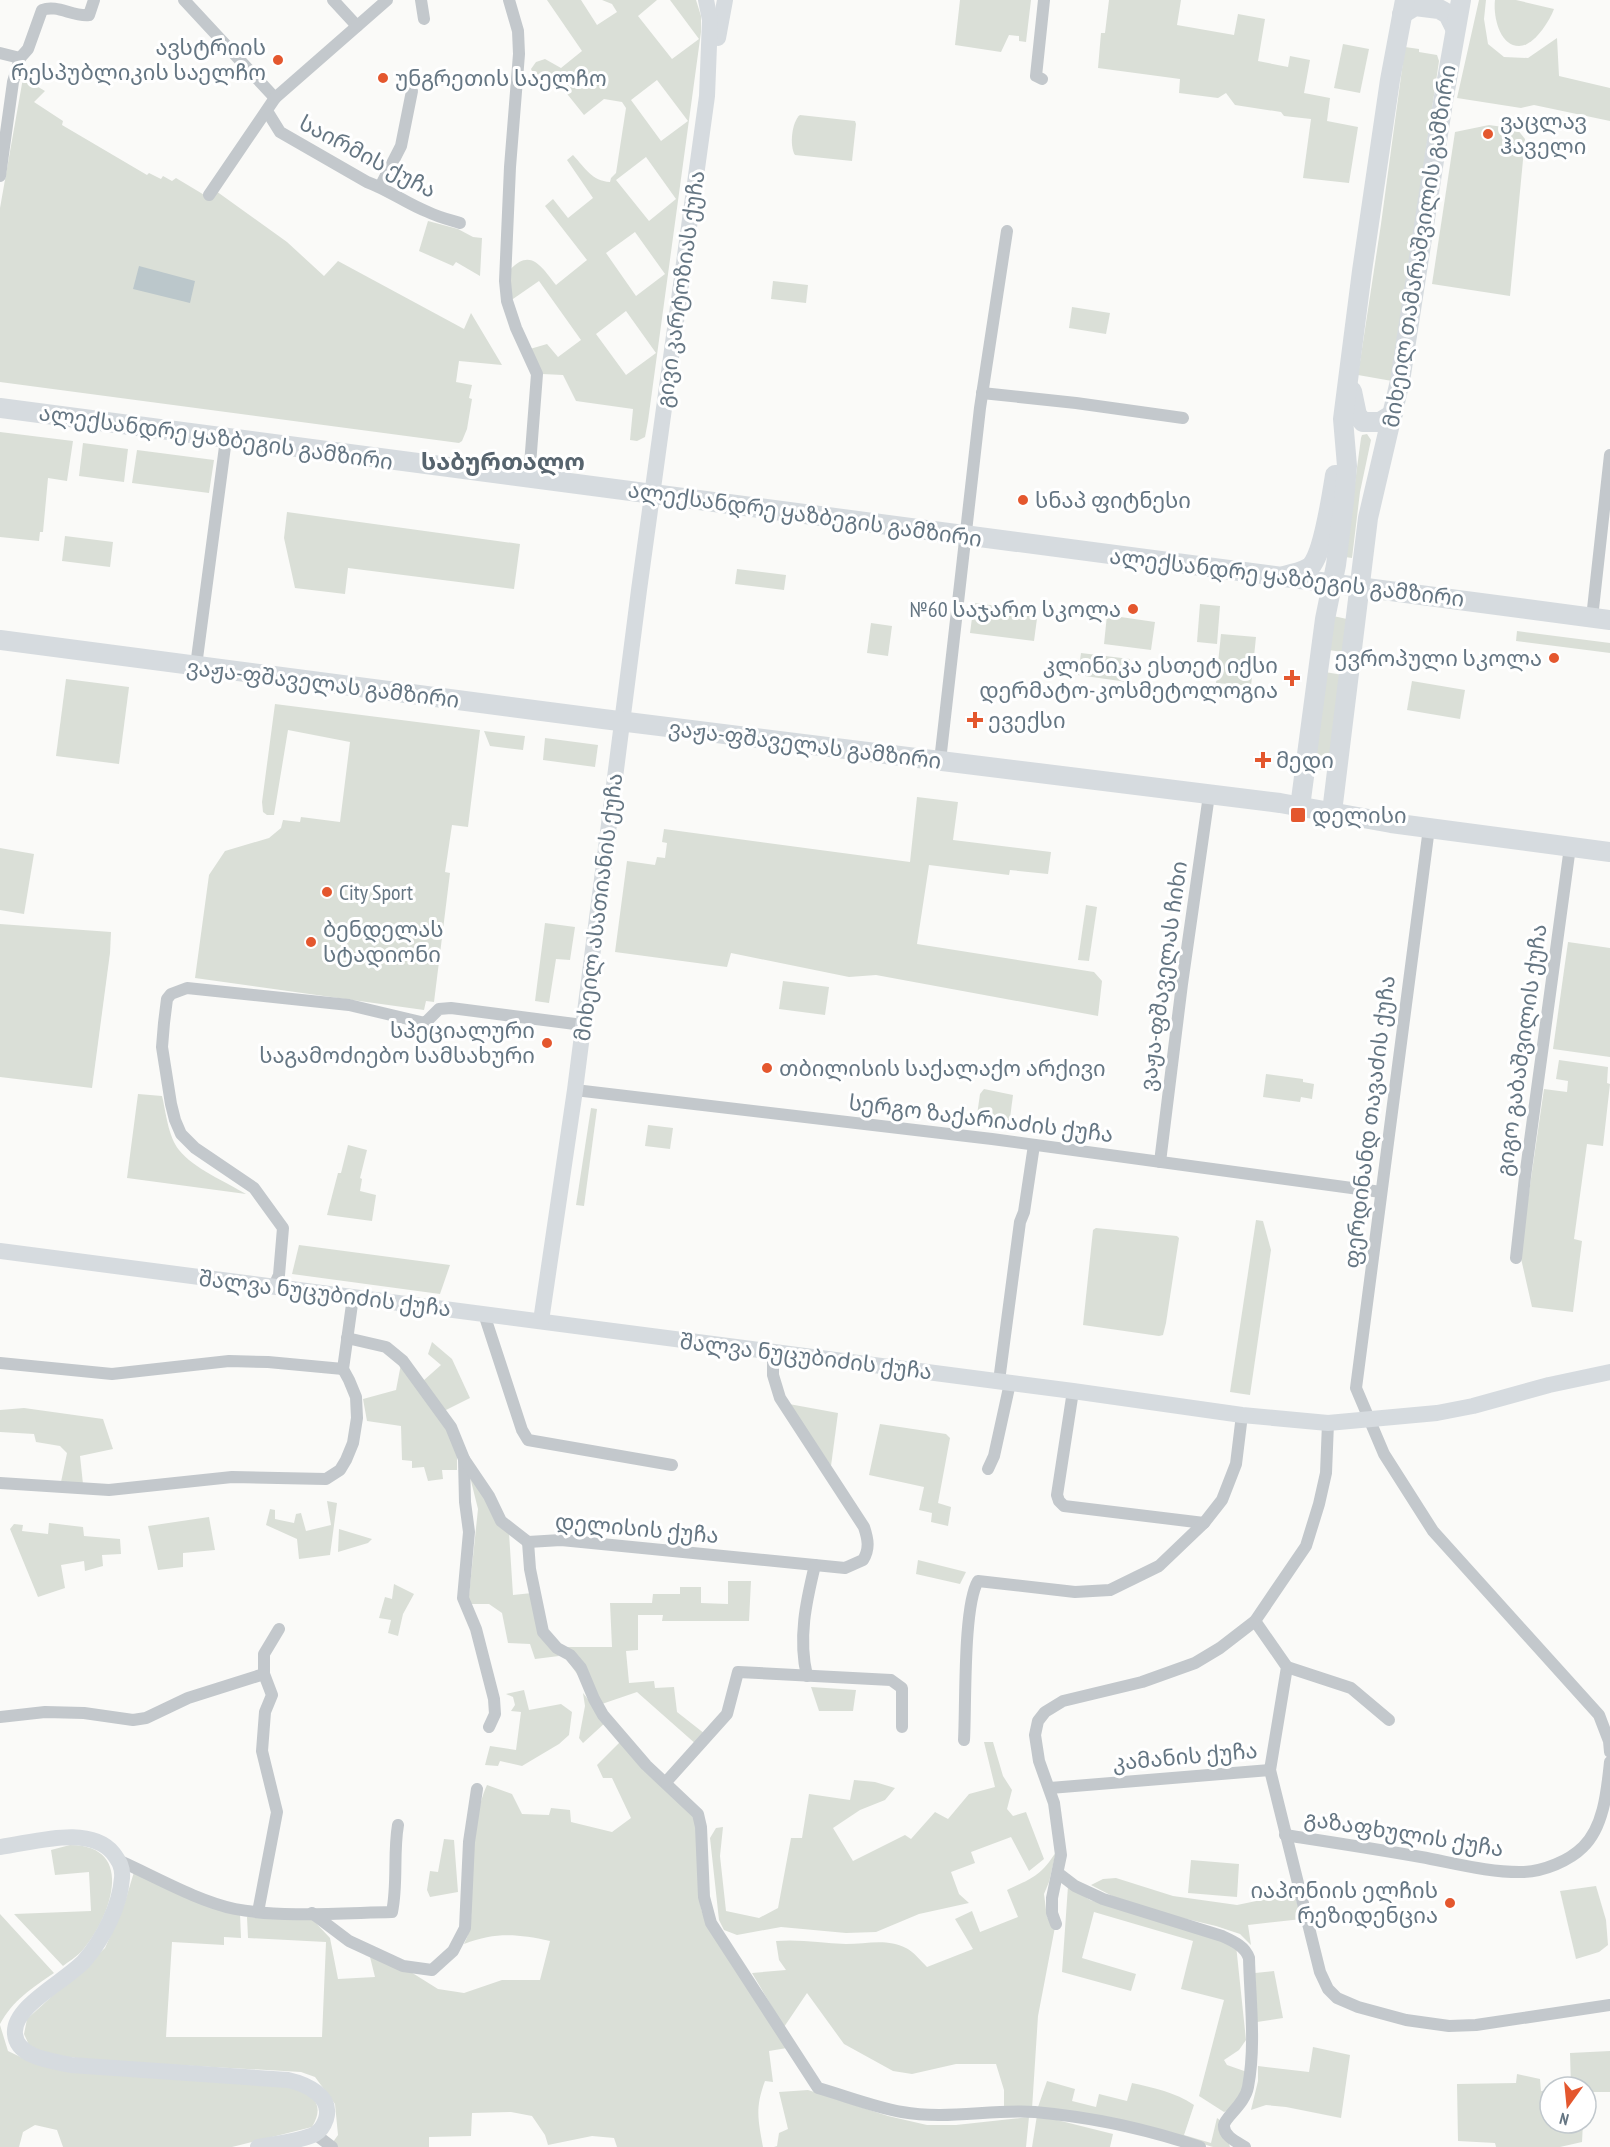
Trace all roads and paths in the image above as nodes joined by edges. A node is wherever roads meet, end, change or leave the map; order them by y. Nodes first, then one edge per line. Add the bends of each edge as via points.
1 (94, 0) edge
2 (184, 0) edge
3 (333, 0) edge
4 (387, 0) edge
5 (421, 0) edge
6 (509, 0) edge
7 (706, 0) edge
8 (725, 0) edge
9 (1044, 0) edge
10 (1461, 0) edge
11 (1404, 7) edge
12 (423, 19) dead end
13 (357, 26) junction
14 (1455, 28) junction
15 (0, 53) edge
16 (20, 58) junction
17 (1042, 79) dead end
18 (708, 86) junction
19 (412, 92) dead end
20 (275, 98) junction
21 (267, 111) junction
22 (0, 176) edge
23 (380, 187) junction
24 (208, 195) dead end
25 (460, 223) dead end
26 (1007, 231) dead end
27 (1349, 376) junction
28 (982, 393) junction
29 (0, 408) edge
30 (1393, 414) junction
31 (1183, 418) dead end
32 (1343, 419) junction
33 (226, 439) junction
34 (1610, 455) edge
35 (529, 478) junction
36 (652, 493) junction
37 (965, 535) junction
38 (1279, 577) junction
39 (1331, 584) junction
40 (1359, 587) junction
41 (1601, 619) edge
42 (0, 640) edge
43 (1320, 658) junction
44 (1350, 662) junction
45 (196, 666) junction
46 (622, 722) junction
47 (940, 761) junction
48 (1209, 795) junction
49 (1300, 807) junction
50 (1332, 812) junction
51 (1429, 828) junction
52 (1570, 847) junction
53 (1610, 852) edge
54 (583, 1025) junction
55 (575, 1090) junction
56 (1034, 1145) junction
57 (1160, 1162) junction
58 (1381, 1192) junction
59 (0, 1251) edge
60 (1516, 1258) dead end
61 (274, 1286) junction
62 (353, 1297) junction
63 (484, 1314) junction
64 (541, 1321) junction
65 (347, 1338) junction
66 (773, 1352) junction
67 (0, 1363) edge
68 (343, 1369) junction
69 (1610, 1372) edge
70 (1004, 1382) junction
71 (1073, 1391) junction
72 (1242, 1415) junction
73 (1368, 1419) junction
74 (1328, 1423) junction
75 (464, 1459) junction
76 (672, 1465) dead end
77 (988, 1469) dead end
78 (0, 1483) edge
79 (1204, 1523) junction
80 (528, 1542) junction
81 (815, 1565) junction
82 (1255, 1621) junction
83 (279, 1629) dead end
84 (1287, 1667) junction
85 (264, 1674) junction
86 (807, 1676) junction
87 (0, 1718) edge
88 (1389, 1720) dead end
89 (489, 1727) dead end
90 (902, 1727) dead end
91 (964, 1740) dead end
92 (1610, 1752) edge
93 (1610, 1762) edge
94 (1270, 1770) junction
95 (666, 1782) junction
96 (1050, 1788) junction
97 (477, 1789) dead end
98 (398, 1825) dead end
99 (1286, 1835) junction
100 (0, 1847) edge
101 (120, 1861) junction
102 (1058, 1873) junction
103 (258, 1912) junction
104 (312, 1913) junction
105 (1056, 1924) dead end
106 (1610, 2005) edge
107 (315, 2134) junction
108 (258, 2147) edge
109 (332, 2147) edge
110 (1200, 2147) edge
111 (1245, 2147) edge

1 - 16 street via 89,15 52,8 42,10 28,49
2 - 20 street
3 - 13 street
4 - 13 street, საირმის ქუჩა
5 - 12 street
6 - 35 street via 518,31 519,54 505,281 516,328 537,374
7 - 18 main road, გივი კარტოზიას ქუჩა via 710,20
8 - 18 main road, გივი კარტოზიას ქუჩა
9 - 17 street via 1036,75
10 - 14 main road, მიხეილ თამარაშვილის გამზირი
11 - 14 main road via 1439,9 1448,14
11 - 27 main road, მიხეილ თამარაშვილის გამზირი via 1390,80
13 - 20 street, საირმის ქუჩა
14 - 30 main road, მიხეილ თამარაშვილის გამზირი
15 - 16 street
16 - 22 street
18 - 36 main road, გივი კარტოზიას ქუჩა
19 - 23 street via 401,146
20 - 21 street, საირმის ქუჩა
21 - 23 street, საირმის ქუჩა via 280,132 296,143
21 - 24 street, საირმის ქუჩა
23 - 25 street, საირმის ქუჩა via 428,213
26 - 28 street
27 - 30 main road via 1360,419 1380,422
27 - 32 main road, მიხეილ თამარაშვილის გამზირი
28 - 31 street
28 - 37 street
29 - 33 main road, ალექსანდრე ყაზბეგის გამზირი
30 - 40 main road, მიხეილ თამარაშვილის გამზირი via 1369,508
32 - 38 main road via 1317,556 1309,567
32 - 39 main road, მიხეილ თამარაშვილის გამზირი via 1347,475
33 - 35 main road, ალექსანდრე ყაზბეგის გამზირი
33 - 45 street
34 - 41 street
35 - 36 main road, ალექსანდრე ყაზბეგის გამზირი
36 - 37 main road, ალექსანდრე ყაზბეგის გამზირი
36 - 46 main road, მიხეილ ასათიანის ქუჩა
37 - 38 main road, ალექსანდრე ყაზბეგის გამზირი
37 - 47 street
38 - 39 main road, ალექსანდრე ყაზბეგის გამზირი
39 - 40 main road, ალექსანდრე ყაზბეგის გამზირი
39 - 43 main road, მიხეილ თამარაშვილის გამზირი
40 - 41 main road, ალექსანდრე ყაზბეგის გამზირი
40 - 44 main road, მიხეილ თამარაშვილის გამზირი
42 - 45 main road, ვაჟა-ფშაველას გამზირი
43 - 44 main road via 1340,665
43 - 49 main road, მიხეილ თამარაშვილის გამზირი
44 - 50 main road, მიხეილ თამარაშვილის გამზირი
45 - 46 main road, ვაჟა-ფშაველას გამზირი
46 - 47 main road, ვაჟა-ფშაველას გამზირი
46 - 54 main road, მიხეილ ასათიანის ქუჩა
47 - 48 main road, ვაჟა-ფშაველას გამზირი
48 - 49 main road, ვაჟა-ფშაველას გამზირი
48 - 57 street, ვაჟა-ფშაველას ჩიხი
49 - 50 main road, ვაჟა-ფშაველას გამზირი
50 - 51 main road, ვაჟა-ფშაველას გამზირი
51 - 52 main road, ვაჟა-ფშაველას გამზირი
51 - 58 street, ფერდინანდ თავაძის ქუჩა
52 - 53 main road, ვაჟა-ფშაველას გამზირი
52 - 60 street, გიგო გაბაშვილის ქუჩა
54 - 55 main road, მიხეილ ასათიანის ქუჩა
54 - 61 street via 451,1008 439,1009 425,1023 349,1005 187,988 171,994 162,1047 175,1120 181,1134 195,1148 254,1188 283,1228 279,1275
55 - 56 street, სერგო ზაქარიაძის ქუჩა
55 - 64 main road, მიხეილ ასათიანის ქუჩა
56 - 57 street, სერგო ზაქარიაძის ქუჩა
56 - 70 street via 1020,1222
57 - 58 street, სერგო ზაქარიაძის ქუჩა
58 - 73 street, ფერდინანდ თავაძის ქუჩა via 1356,1388
59 - 61 main road, შალვა ნუცუბიძის ქუჩა
61 - 62 main road, შალვა ნუცუბიძის ქუჩა
62 - 63 main road, შალვა ნუცუბიძის ქუჩა
62 - 65 street
63 - 64 main road, შალვა ნუცუბიძის ქუჩა
63 - 76 street via 528,1440
64 - 66 main road, შალვა ნუცუბიძის ქუჩა
65 - 68 street
65 - 75 street via 386,1347 403,1360 451,1427
66 - 70 main road, შალვა ნუცუბიძის ქუჩა
66 - 81 street, დელისის ქუჩა via 773,1374 780,1398 864,1527 868,1540 866,1557 859,1564 845,1568
67 - 68 street via 112,1374 229,1361
68 - 78 street via 356,1398 357,1418 346,1460 340,1470 326,1479 232,1477 109,1490
69 - 73 main road, შალვა ნუცუბიძის ქუჩა via 1437,1413
70 - 71 main road, შალვა ნუცუბიძის ქუჩა
70 - 77 street via 994,1456
71 - 72 main road, შალვა ნუცუბიძის ქუჩა
71 - 79 street via 1059,1501 1064,1506
72 - 74 main road, შალვა ნუცუბიძის ქუჩა
72 - 79 street via 1236,1464 1222,1500
73 - 74 main road, შალვა ნუცუბიძის ქუჩა
73 - 92 street via 1397,1476 1433,1531 1599,1715
74 - 82 street via 1326,1473 1306,1546
75 - 80 street via 501,1521
75 - 89 street via 469,1532 463,1598 476,1629 494,1699 495,1714
79 - 91 street via 1159,1566 1110,1590 1075,1592 978,1581 972,1590 969,1615
80 - 81 street, დელისის ქუჩა via 561,1540
80 - 95 street, დელისის ქუჩა via 543,1632 581,1668 603,1715
81 - 86 street via 802,1635
82 - 84 street
82 - 96 street via 1195,1663 1142,1682 1063,1701 1045,1712 1035,1735 1039,1761
83 - 85 street via 264,1654
84 - 88 street via 1351,1688
84 - 94 street, კამანის ქუჩა
85 - 87 street via 188,1698 146,1718 45,1712
85 - 103 street via 272,1695 265,1712 262,1751 277,1812
86 - 90 street via 891,1680 902,1688
86 - 95 street via 738,1672 727,1714
93 - 99 street, გაზაფხულის ქუჩა via 1601,1813 1593,1833 1573,1854 1538,1869 1472,1867
94 - 96 street, კამანის ქუჩა
94 - 99 street
95 - 110 street, დელისის ქუჩა via 698,1814 704,1897 711,1923 818,2088 902,2112 1034,2112 1095,2119
96 - 102 street via 1061,1855
97 - 104 street via 469,1842 465,1928 453,1951 432,1970 404,1966 349,1941
98 - 104 street via 393,1912
99 - 106 street, გაზაფხულის ქუჩა via 1320,1972 1337,1998 1406,2020 1449,2026
100 - 101 main road via 91,1838 102,1842
101 - 103 street via 213,1903
101 - 107 main road via 121,1888 105,1930 85,1960 23,2012 15,2036 21,2048 44,2059 71,2065 301,2083 325,2102 324,2125
102 - 105 street via 1052,1898
102 - 111 street via 1103,1899 1222,1936 1247,1952 1252,2056 1248,2090 1241,2104 1226,2118 1225,2130
103 - 104 street
107 - 108 main road
107 - 109 street

